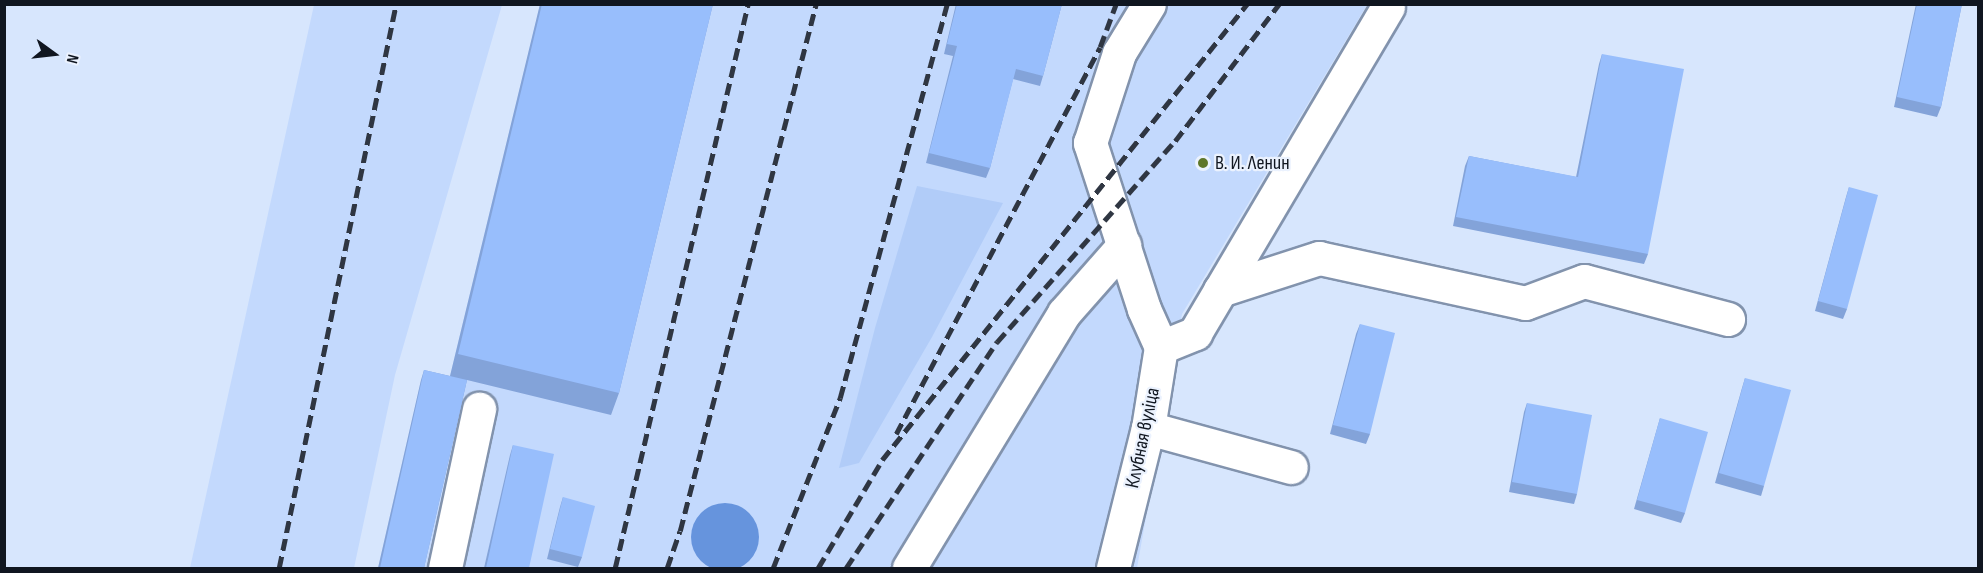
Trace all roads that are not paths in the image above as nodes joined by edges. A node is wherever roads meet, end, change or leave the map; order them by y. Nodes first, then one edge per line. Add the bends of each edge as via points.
1 (1149, 4) edge
2 (1388, 7) dead end
3 (1124, 245) junction
4 (1220, 290) junction
5 (1728, 318) dead end
6 (1161, 347) junction
7 (479, 409) dead end
8 (1148, 428) junction
9 (1290, 467) dead end
10 (445, 568) edge
11 (909, 568) edge
12 (1113, 568) edge

1 - 3 street via 1119,53 1090,143
2 - 4 street
3 - 6 street via 1144,309
3 - 11 street via 1064,313
4 - 5 street via 1319,258 1525,303 1584,281
4 - 6 street via 1195,333
6 - 8 street, Клубная вуліца
7 - 10 street
8 - 9 street
8 - 12 street, Клубная вуліца

